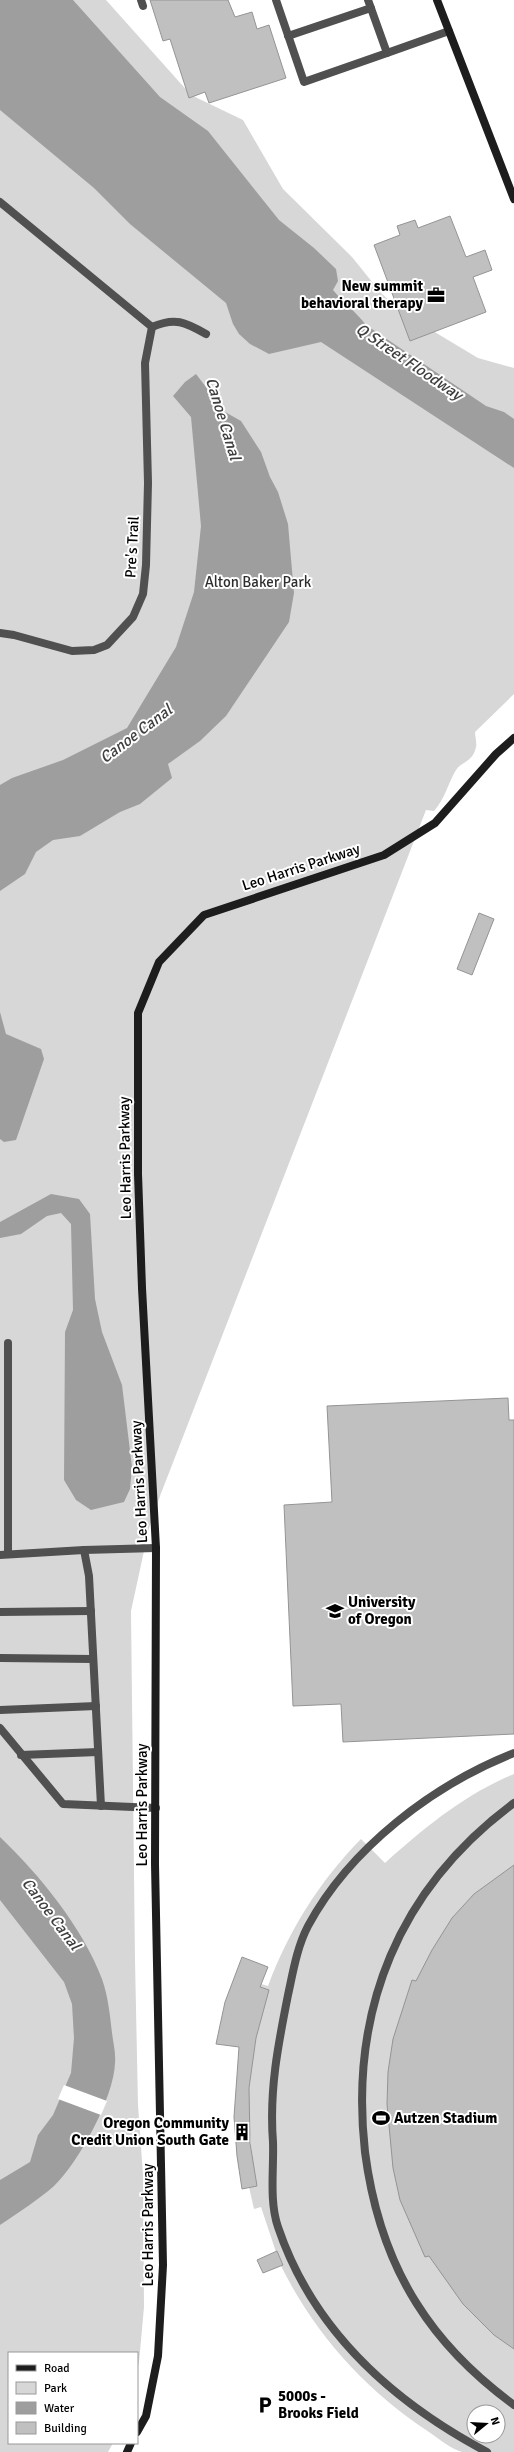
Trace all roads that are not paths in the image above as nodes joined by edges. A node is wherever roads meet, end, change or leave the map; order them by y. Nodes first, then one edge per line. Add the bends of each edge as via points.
1 (276, 0) edge
2 (437, 0) edge
3 (370, 4) edge
4 (449, 31) junction
5 (288, 36) junction
6 (387, 53) junction
7 (514, 199) edge
8 (0, 202) edge
9 (152, 327) junction
10 (206, 334) dead end
11 (0, 633) edge
12 (514, 738) edge
13 (8, 1343) dead end
14 (156, 1548) junction
15 (84, 1550) junction
16 (4, 1554) edge
17 (91, 1611) junction
18 (0, 1612) edge
19 (0, 1658) edge
20 (93, 1658) junction
21 (96, 1706) junction
22 (0, 1710) edge
23 (0, 1728) edge
24 (98, 1752) junction
25 (514, 1752) edge
26 (21, 1755) junction
27 (514, 1803) edge
28 (101, 1806) junction
29 (156, 1808) junction
30 (514, 2405) edge
31 (138, 2430) edge
32 (487, 2452) edge

1 - 5 lane
2 - 4 street
3 - 5 lane
3 - 6 lane
4 - 6 lane
4 - 7 street
5 - 6 lane via 304,82
8 - 9 lane
9 - 10 lane via 166,321 185,322
9 - 11 lane, Pre's Trail via 145,363 148,483 146,566 143,594 133,617 107,645 94,650 72,651
12 - 14 street, Leo Harris Parkway via 496,754 435,823 384,854 204,915 159,962 138,1013 141,1265
13 - 16 lane
14 - 15 lane
14 - 29 street, Leo Harris Parkway
15 - 16 lane
15 - 17 lane via 89,1576
17 - 18 lane
17 - 20 lane
19 - 20 lane
20 - 21 lane
21 - 22 lane
21 - 24 lane
23 - 26 lane
24 - 26 lane
24 - 28 lane
25 - 32 lane via 415,1806 369,1847 326,1897 308,1926 298,1953 277,2049 271,2105 277,2222 300,2276 319,2310 338,2336 383,2383 434,2422
26 - 28 lane via 63,1804
27 - 30 lane via 469,1839 450,1860 431,1882 402,1929 380,1982 366,2037 362,2066 362,2109 373,2204 381,2230 403,2280 417,2304 450,2348 468,2367
28 - 29 lane
29 - 31 street, Leo Harris Parkway via 163,2265 158,2356 146,2416

